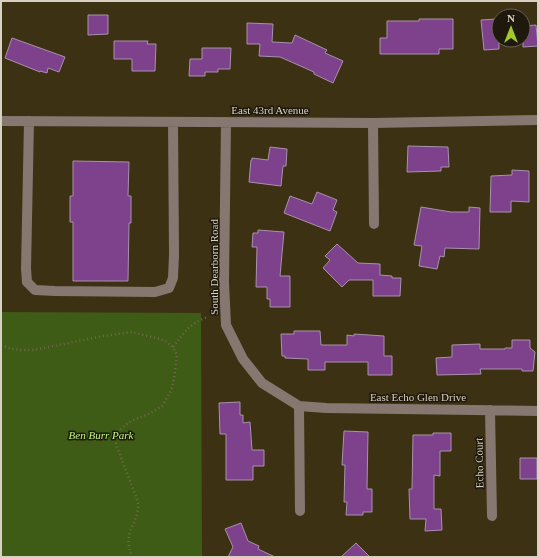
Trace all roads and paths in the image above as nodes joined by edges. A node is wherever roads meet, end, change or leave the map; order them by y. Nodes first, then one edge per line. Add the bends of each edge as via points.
1 (538, 120) edge
2 (1, 121) edge
3 (29, 121) junction
4 (173, 122) junction
5 (226, 122) junction
6 (373, 123) junction
7 (374, 224) dead end
8 (208, 317) dead end
9 (1, 345) edge
10 (173, 347) junction
11 (299, 406) junction
12 (490, 410) junction
13 (538, 411) edge
14 (300, 511) dead end
15 (492, 516) dead end
16 (132, 557) edge

1 - 6 street, East 43rd Avenue
2 - 3 street, East 43rd Avenue
3 - 4 street, East 43rd Avenue
3 - 4 street via 27,282 35,290 132,292 155,292 169,288 173,278
4 - 5 street, East 43rd Avenue
5 - 6 street, East 43rd Avenue
5 - 11 street, South Dearborn Road via 226,325 243,358 262,383
6 - 7 street
8 - 10 path via 197,320 186,329
9 - 10 path via 20,350 34,350 132,332 160,338
10 - 16 path via 177,355 174,379 171,391 162,406 131,421 115,438 138,502 138,510 128,539
11 - 12 street, East Echo Glen Drive
11 - 14 street
12 - 13 street, East Echo Glen Drive
12 - 15 street, Echo Court

